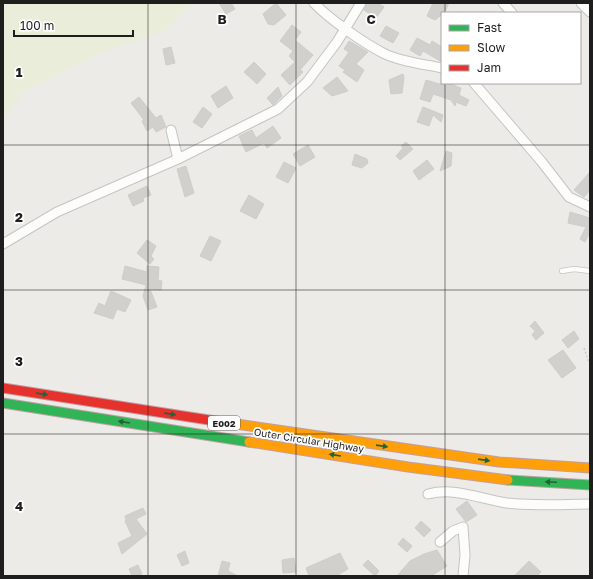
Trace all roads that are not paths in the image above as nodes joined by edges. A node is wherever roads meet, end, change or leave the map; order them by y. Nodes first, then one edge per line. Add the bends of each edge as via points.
1 (314, 3) edge
2 (361, 3) edge
3 (503, 3) edge
4 (581, 3) edge
5 (511, 12) edge
6 (590, 12) edge
7 (345, 28) junction
8 (441, 68) edge
9 (475, 84) edge
10 (171, 130) dead end
11 (178, 159) junction
12 (590, 207) edge
13 (3, 244) edge
14 (562, 271) dead end
15 (590, 271) edge
16 (3, 388) edge
17 (3, 403) edge
18 (590, 468) edge
19 (590, 484) edge
20 (428, 494) dead end
21 (590, 504) edge
22 (440, 542) dead end
23 (463, 576) edge

1 - 7 street
2 - 7 street
3 - 5 street
4 - 6 street
7 - 8 street via 385,54 405,61
7 - 11 street via 307,82 278,109
9 - 12 street via 569,197
10 - 11 street
11 - 13 street via 57,212
14 - 15 lane
16 -> 18 highway, Outer Circular Highway / E002 via 446,455 499,462
19 -> 17 highway, Outer Circular Highway / E002 via 506,480
20 - 21 street via 449,491 487,500 530,505
22 - 23 street via 453,531 463,527

